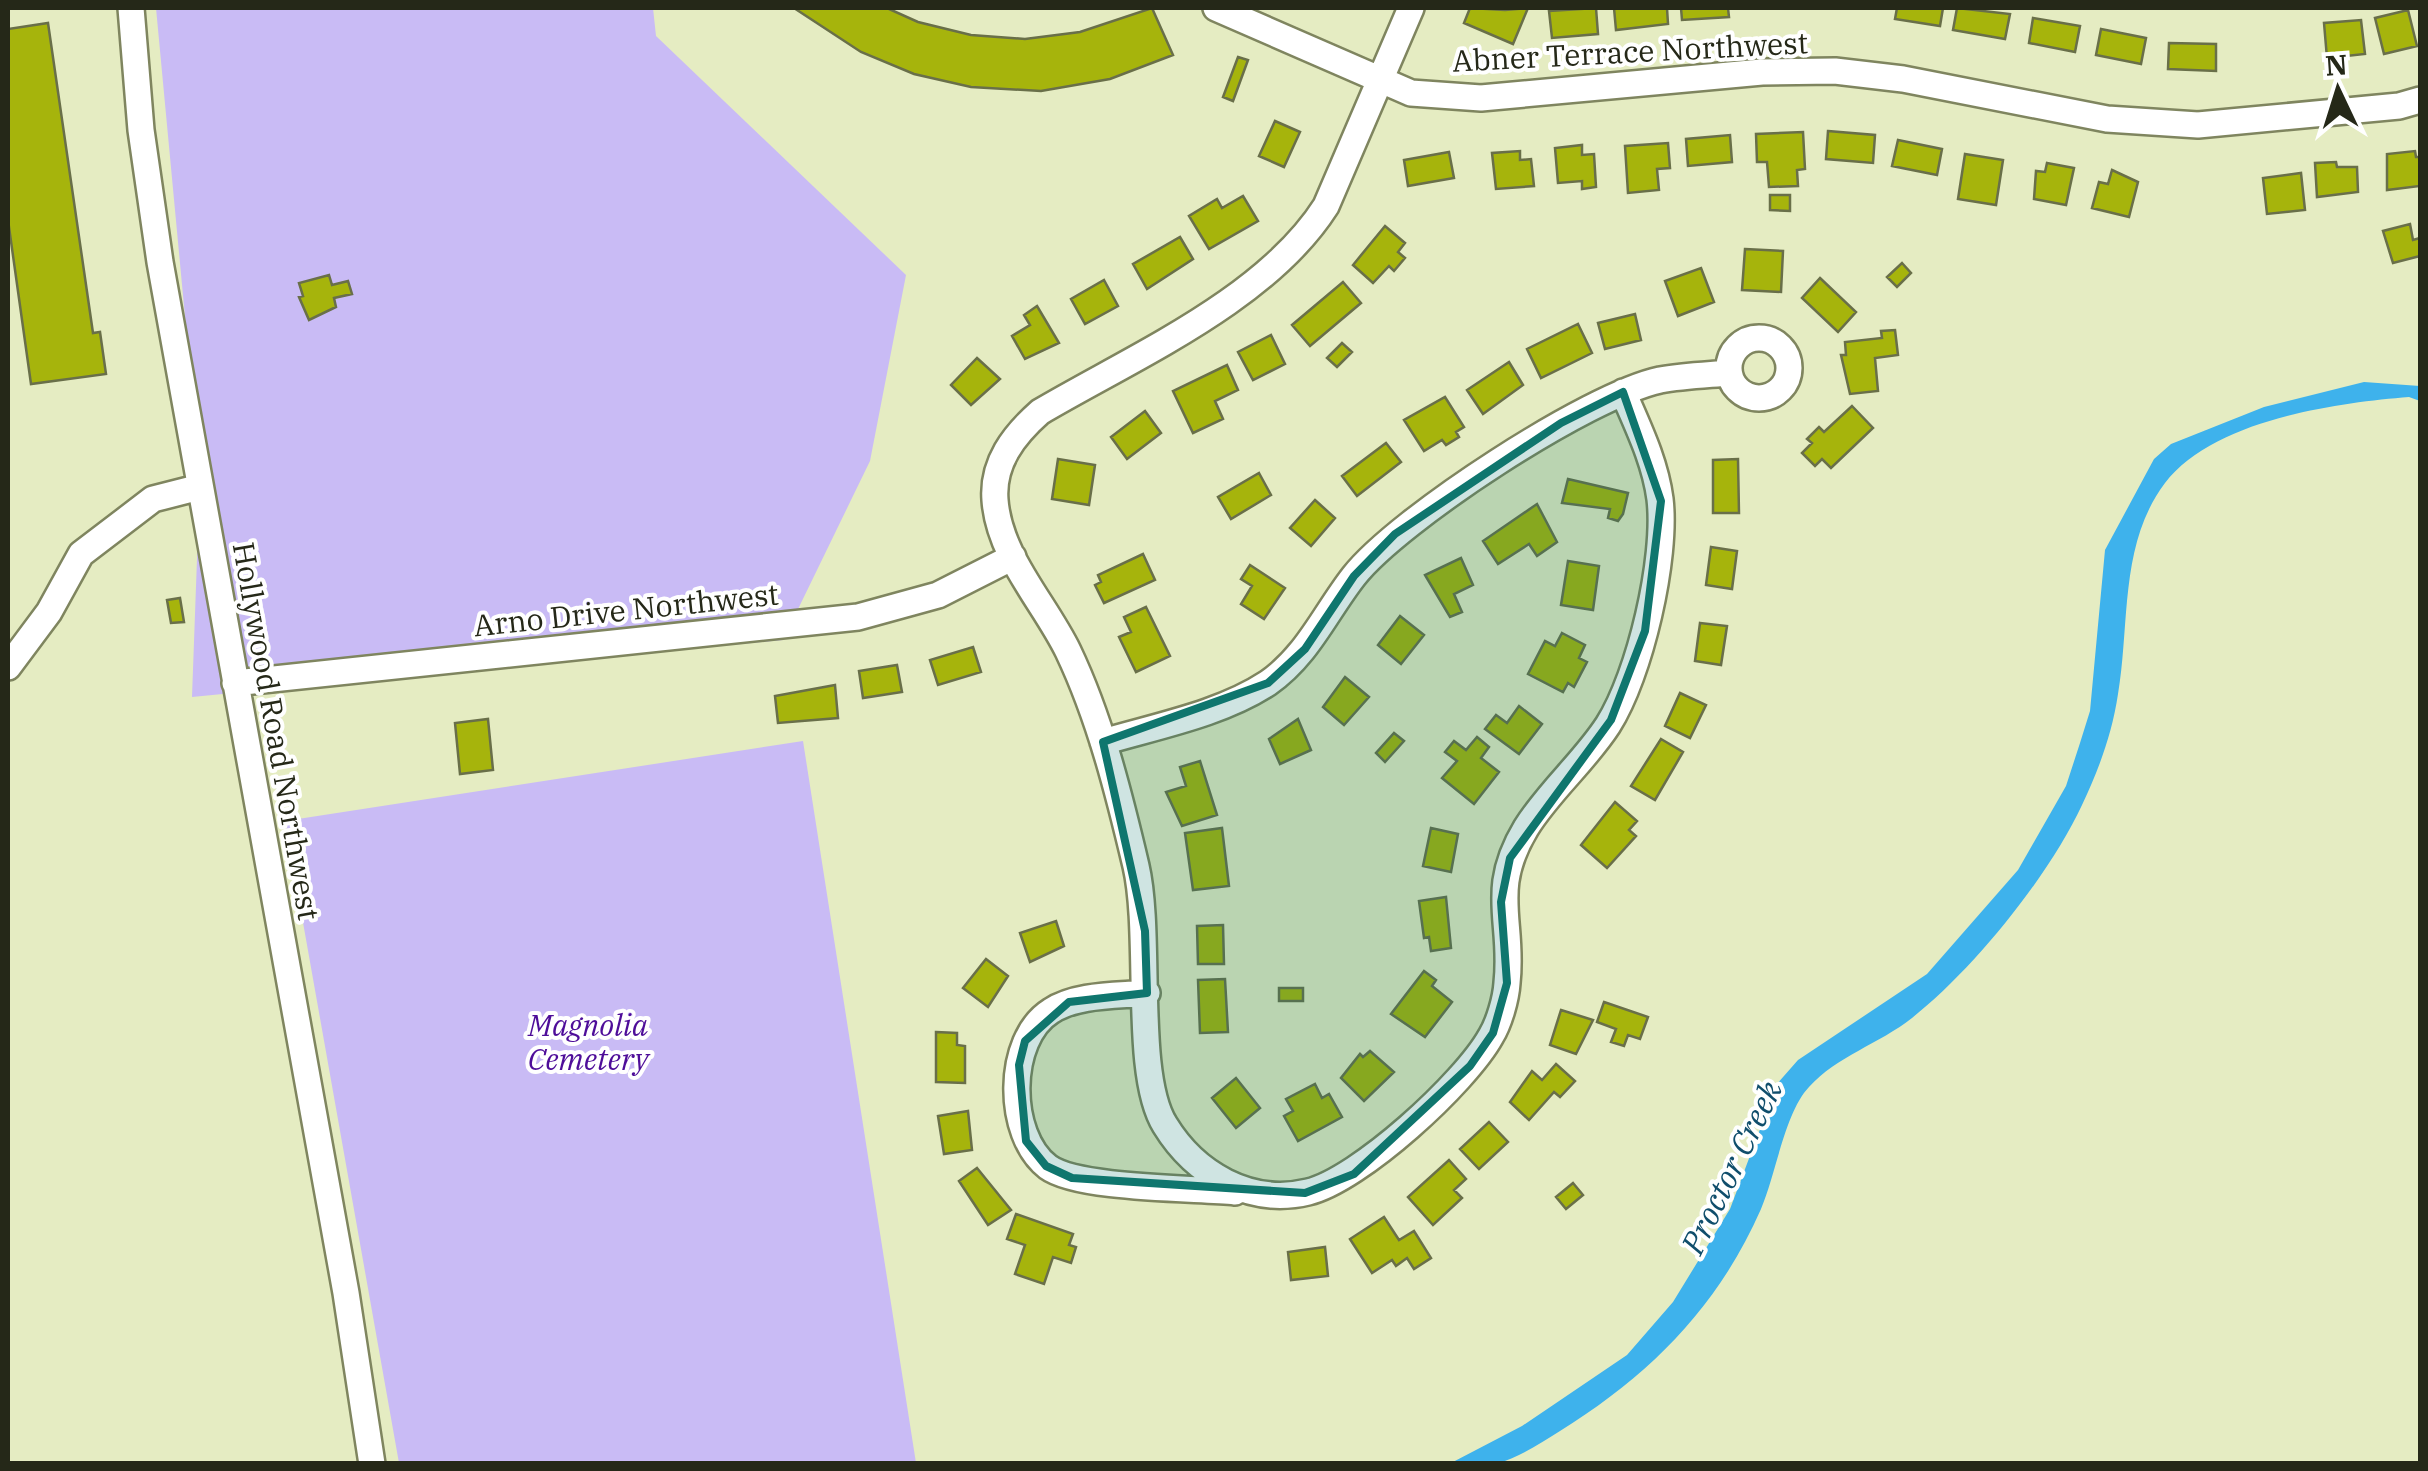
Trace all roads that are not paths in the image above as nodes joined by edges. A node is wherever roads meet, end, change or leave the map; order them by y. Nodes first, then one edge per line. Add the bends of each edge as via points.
1 (132, 8) edge
2 (1216, 8) edge
3 (1411, 8) edge
4 (1381, 78) junction
5 (2420, 100) edge
6 (1729, 373) dead end
7 (1623, 392) junction
8 (200, 487) junction
9 (1014, 556) junction
10 (8, 667) edge
11 (235, 683) junction
12 (1103, 742) junction
13 (1147, 993) junction
14 (1244, 1192) junction
15 (372, 1464) edge

1 - 8 street, Hollywood Road Northwest via 141,130
2 - 4 street, Abner Terrace Northwest
3 - 4 street
4 - 5 street, Abner Terrace Northwest via 1411,93 1481,98 1835,71 2108,120 2198,126
4 - 9 street via 1326,206 1285,260 1040,412 1016,434 999,464 994,495 999,527
6 - 7 street via 1659,380
7 - 12 street via 1561,422 1394,534 1354,576 1305,650 1268,682 1228,703
7 - 14 street via 1652,459 1661,501 1645,631 1611,720 1528,824 1510,858 1502,902 1508,982 1493,1033 1470,1066 1354,1174 1306,1193
8 - 10 street via 153,499 81,554 50,612
8 - 11 street, Hollywood Road Northwest
9 - 11 street, Arno Drive Northwest via 938,595 858,617
9 - 12 street via 1068,652
11 - 15 street, Hollywood Road Northwest
12 - 13 street via 1137,871
13 - 14 street via 1148,1073 1162,1122 1193,1162
13 - 14 street via 1070,1002 1036,1024 1019,1064 1026,1141 1046,1166 1072,1178

